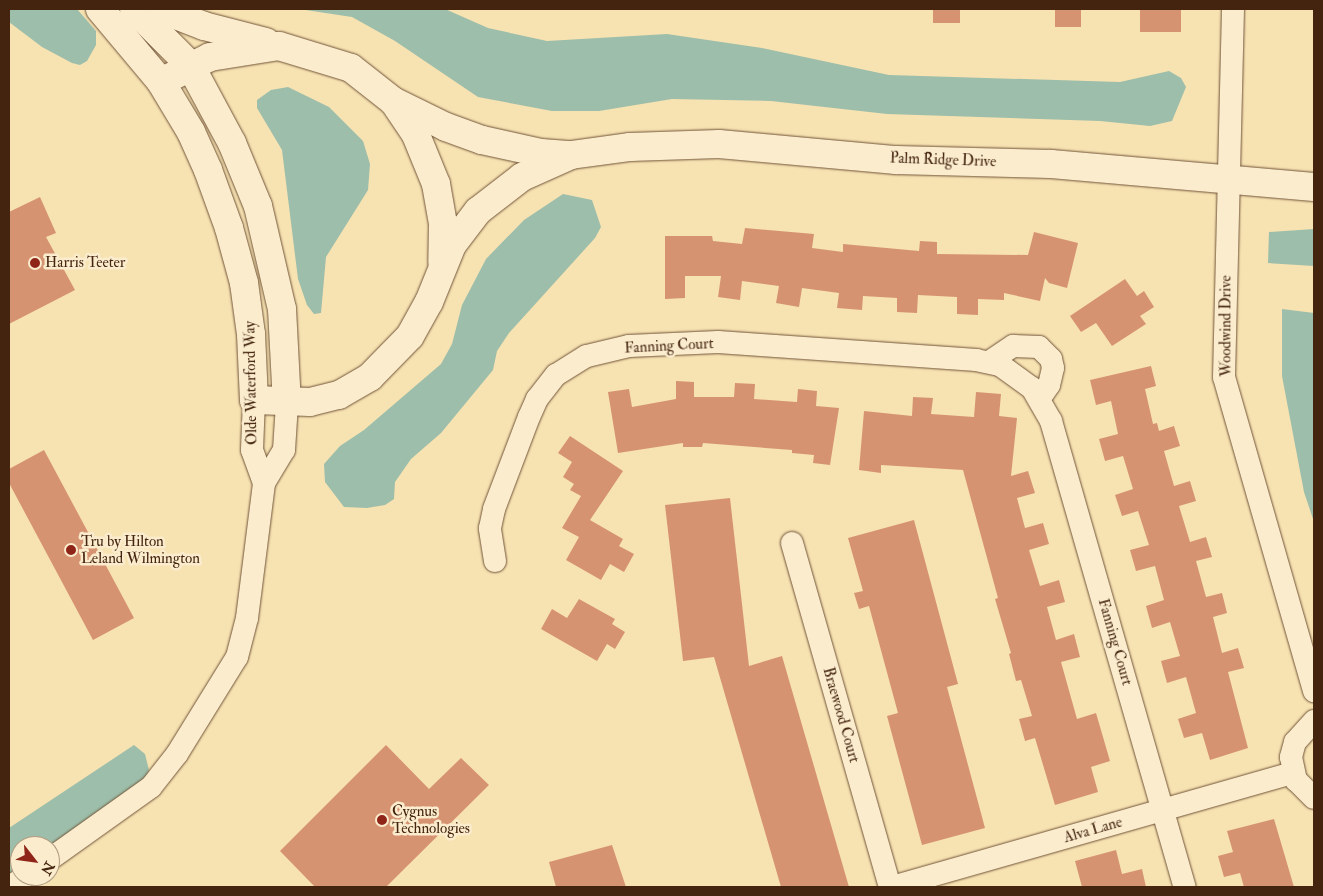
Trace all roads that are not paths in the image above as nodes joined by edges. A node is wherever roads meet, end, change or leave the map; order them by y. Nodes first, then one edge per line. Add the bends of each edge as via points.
1 (100, 9) edge
2 (134, 9) edge
3 (160, 9) edge
4 (1233, 9) edge
5 (279, 46) junction
6 (190, 65) junction
7 (161, 82) junction
8 (393, 101) junction
9 (571, 156) junction
10 (1228, 180) junction
11 (1314, 186) edge
12 (442, 264) junction
13 (989, 362) junction
14 (1040, 398) junction
15 (254, 400) junction
16 (287, 404) junction
17 (264, 483) junction
18 (792, 543) dead end
19 (495, 561) dead end
20 (1314, 691) edge
21 (1314, 721) edge
22 (1293, 773) junction
23 (1314, 798) edge
24 (1163, 810) junction
25 (60, 853) edge
26 (891, 887) edge
27 (1185, 887) edge

1 - 7 street, Olde Waterford Way
2 - 6 street, Olde Waterford Way
3 - 5 street via 204,26
4 - 10 street, Woodwind Drive
5 - 6 street, Palm Ridge Drive via 210,57
5 - 8 street, Palm Ridge Drive via 351,68
6 - 7 street, Palm Ridge Drive
6 - 16 street, Olde Waterford Way via 232,143 265,230 282,309
7 - 15 street, Olde Waterford Way via 191,132 229,228 248,307
8 - 9 street, Palm Ridge Drive via 446,127 482,140
8 - 12 street via 416,135 436,184 443,223
9 - 10 street, Palm Ridge Drive via 630,147 719,144 896,160 1051,164
9 - 12 street, Palm Ridge Drive via 522,178 500,192 463,229
10 - 11 street, Palm Ridge Drive
10 - 20 street, Woodwind Drive via 1224,377
12 - 16 street, Palm Ridge Drive via 420,320 386,363 339,394
13 - 14 street, Fanning Court via 1022,379
13 - 14 street via 1013,346 1039,347 1051,359 1053,368 1049,385
13 - 19 street, Fanning Court via 685,342 629,346 587,356 556,375 537,399 528,418 494,509 490,528
14 - 24 street, Fanning Court via 1057,440
15 - 16 street, Palm Ridge Drive
15 - 17 street, Olde Waterford Way via 252,450
16 - 17 street, Olde Waterford Way via 284,450
17 - 25 street via 247,618 238,657 177,754 151,787
18 - 26 street, Braewood Court
21 - 22 street via 1294,742 1291,757
22 - 23 street
22 - 24 street, Alva Lane
24 - 26 street, Alva Lane
24 - 27 street, Fanning Court

